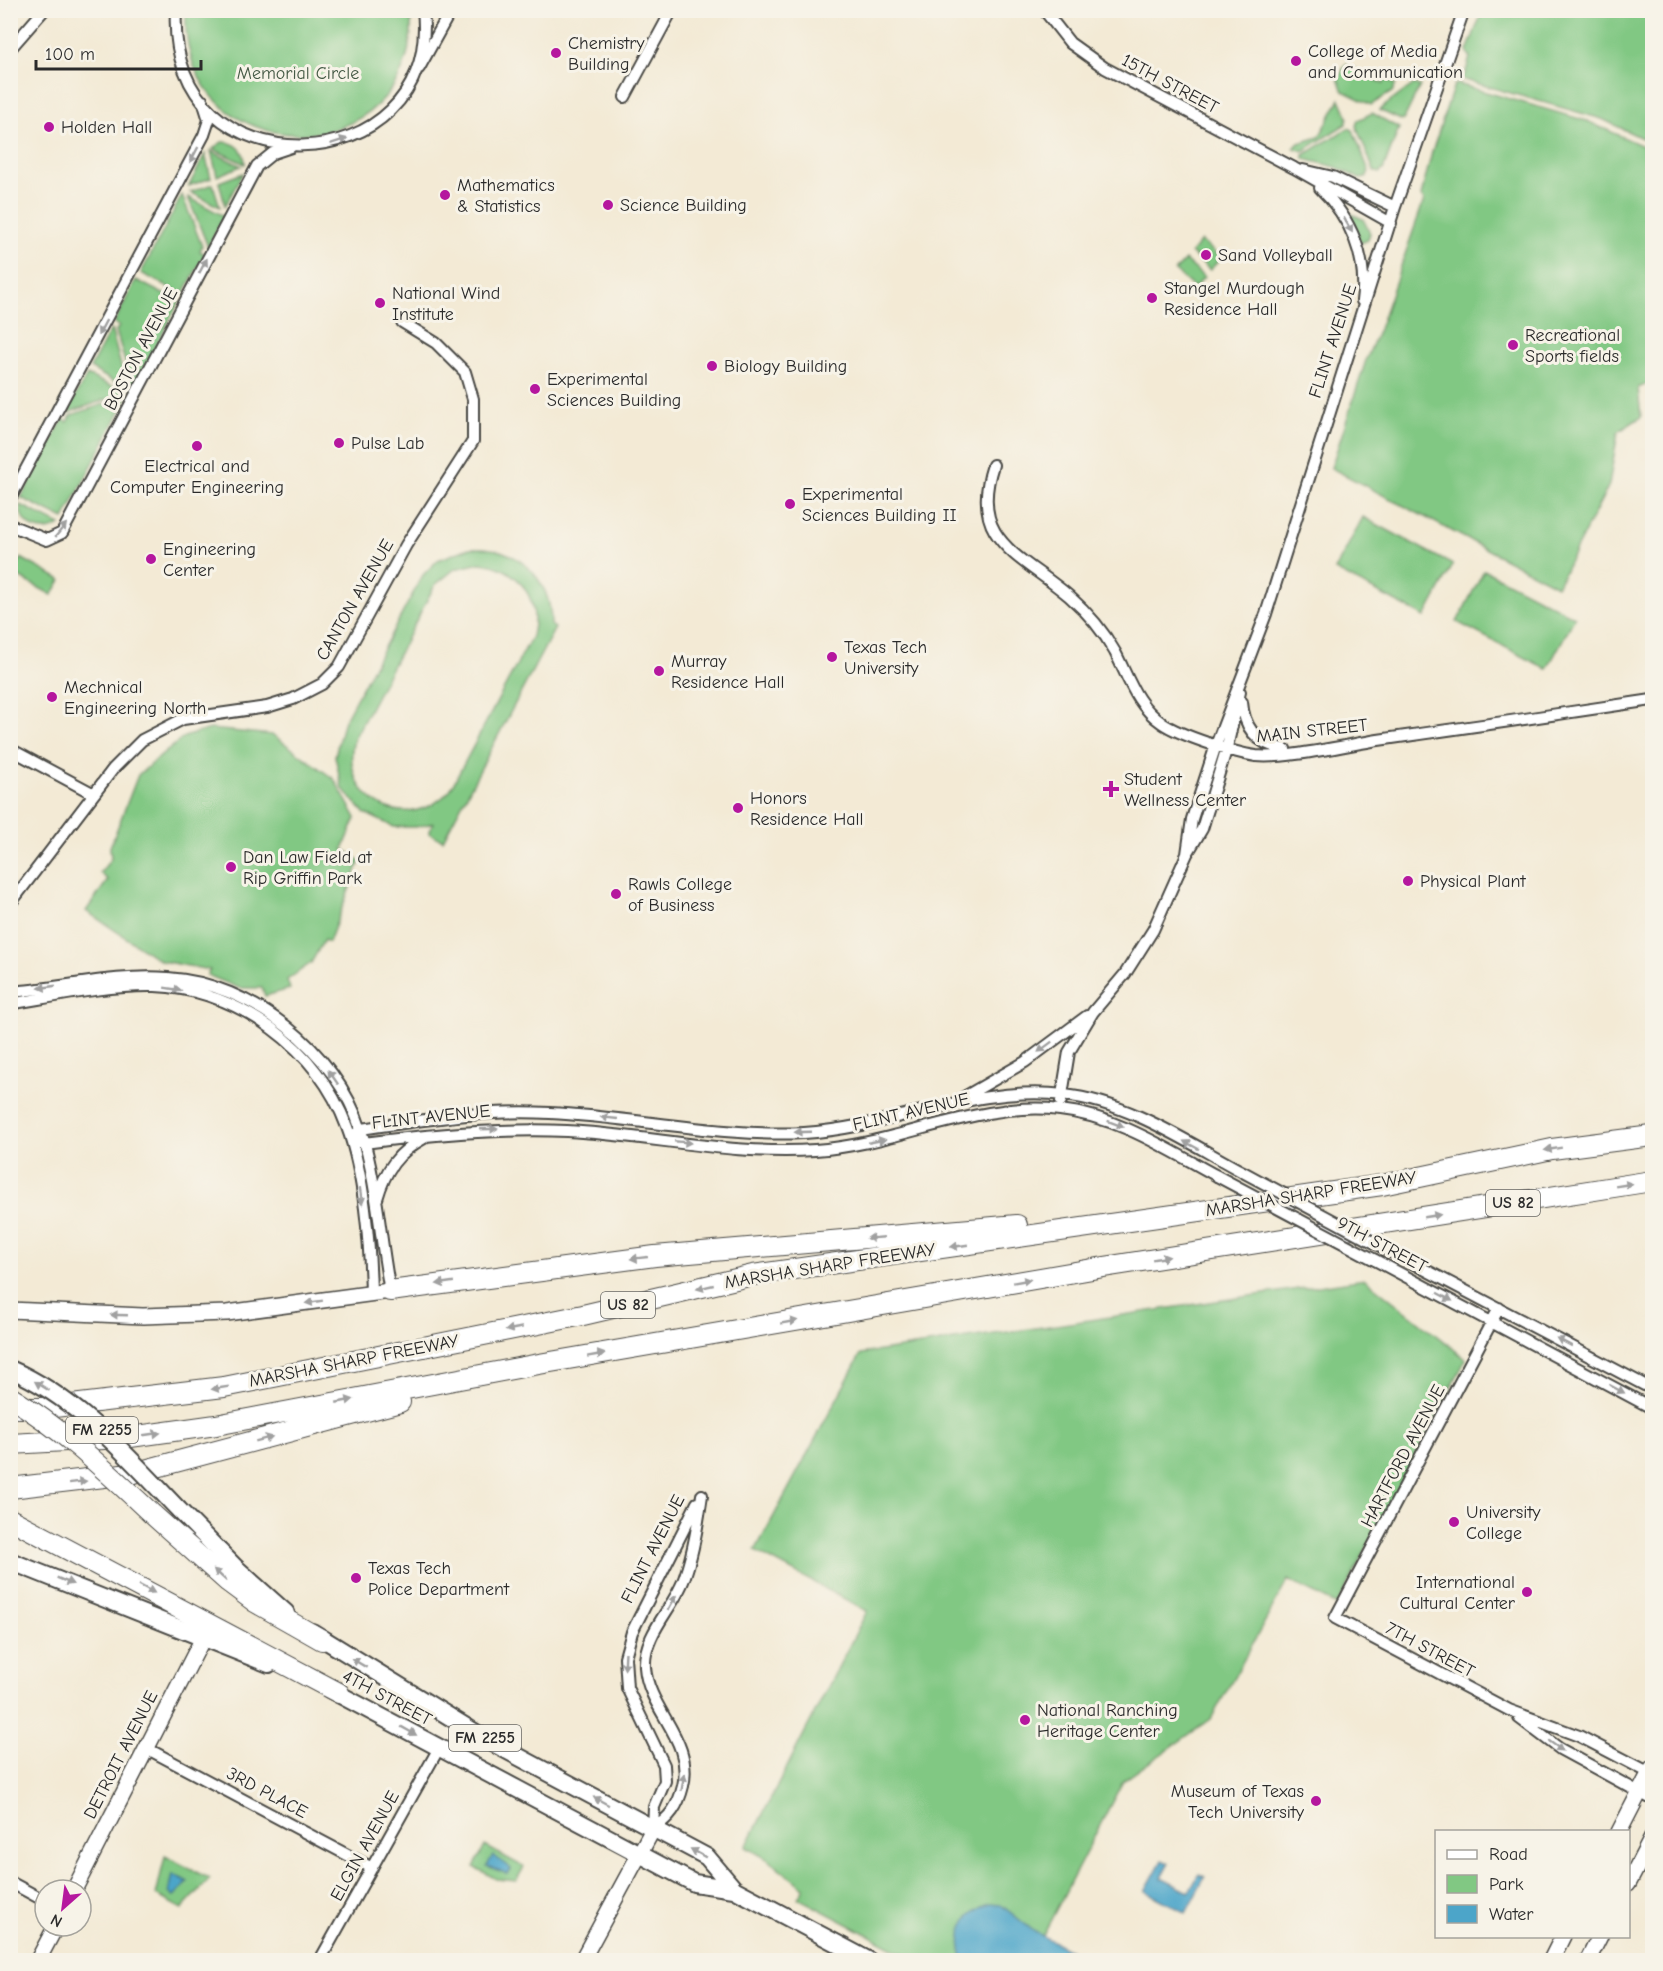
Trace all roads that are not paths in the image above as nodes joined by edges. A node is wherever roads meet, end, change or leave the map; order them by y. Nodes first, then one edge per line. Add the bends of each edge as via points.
1 (44, 10) edge
2 (176, 10) edge
3 (423, 10) edge
4 (451, 10) edge
5 (672, 10) edge
6 (1044, 10) edge
7 (1464, 10) edge
8 (10, 49) edge
9 (408, 83) junction
10 (625, 97) dead end
11 (203, 101) junction
12 (291, 147) junction
13 (1294, 168) junction
14 (1395, 207) junction
15 (1391, 223) junction
16 (402, 322) dead end
17 (1358, 327) junction
18 (993, 465) dead end
19 (10, 499) edge
20 (10, 525) edge
21 (1241, 683) junction
22 (1653, 700) edge
23 (1222, 746) junction
24 (10, 749) edge
25 (1300, 752) junction
26 (94, 794) junction
27 (10, 904) edge
28 (10, 992) edge
29 (10, 1004) edge
30 (1093, 1012) junction
31 (1063, 1095) junction
32 (943, 1107) junction
33 (1059, 1110) junction
34 (361, 1129) junction
35 (431, 1134) junction
36 (1653, 1136) edge
37 (351, 1138) junction
38 (364, 1143) junction
39 (1653, 1181) edge
40 (375, 1205) junction
41 (1246, 1205) junction
42 (381, 1292) junction
43 (1499, 1308) junction
44 (10, 1310) edge
45 (1492, 1322) junction
46 (539, 1365) junction
47 (10, 1369) edge
48 (1653, 1389) edge
49 (10, 1397) edge
50 (10, 1408) edge
51 (1653, 1408) edge
52 (10, 1444) edge
53 (10, 1488) edge
54 (10, 1519) edge
55 (10, 1561) edge
56 (1335, 1618) joint
57 (204, 1638) junction
58 (322, 1640) junction
59 (339, 1693) junction
60 (1509, 1710) junction
61 (147, 1748) junction
62 (439, 1748) junction
63 (1652, 1771) edge
64 (1646, 1796) edge
65 (653, 1829) junction
66 (1620, 1830) edge
67 (1653, 1838) edge
68 (639, 1855) junction
69 (372, 1868) junction
70 (80, 1878) edge
71 (10, 1882) edge
72 (1630, 1882) edge
73 (734, 1889) junction
74 (33, 1894) edge
75 (50, 1938) edge
76 (1562, 1938) edge
77 (1599, 1938) edge
78 (38, 1960) edge
79 (320, 1960) edge
80 (582, 1960) edge
81 (868, 1960) edge
82 (1551, 1960) edge
83 (1588, 1960) edge

1 - 8 street
2 - 11 street via 180,58
3 - 9 street via 421,50
4 - 9 street
5 - 10 street
6 - 13 street, 15TH STREET via 1070,43 1086,56
7 - 14 street, FLINT AVENUE
12 -> 9 street via 323,145 357,134 386,112
11 - 12 street via 240,132 263,142
11 -> 19 street via 209,120 204,135
20 -> 12 street, BOSTON AVENUE via 47,540 62,533 254,171 264,159
13 - 14 street, 15TH STREET via 1333,177
13 - 15 street, 15TH STREET
13 -> 17 street via 1322,190 1357,241 1363,284
14 - 15 street, FLINT AVENUE
15 - 17 street, FLINT AVENUE
16 - 26 street, CANTON AVENUE via 436,343 465,372 472,388 474,434 461,462 406,545 347,655 322,684 293,699 267,707 183,719 156,732 132,747
17 - 21 street, FLINT AVENUE
18 - 23 street, MAIN STREET via 985,508 998,535 1024,563 1058,587 1093,621 1114,651 1134,694 1153,716 1177,731
21 - 23 street, FLINT AVENUE via 1238,710
21 - 25 street via 1243,710 1252,734 1266,745
22 - 25 street, MAIN STREET
23 - 25 street, MAIN STREET via 1257,756
23 - 30 street, FLINT AVENUE via 1202,830 1187,854 1154,930
24 - 26 street
26 - 27 street, CANTON AVENUE
34 -> 28 street via 339,1086 308,1047 267,1013 217,989 148,977
29 -> 37 street via 137,987 177,989 224,1002 279,1034 310,1063 333,1097
30 - 31 street, FLINT AVENUE via 1069,1052
30 -> 32 street, FLINT AVENUE via 1025,1062
31 - 32 street, FLINT AVENUE via 1009,1095
31 - 33 street, FLINT AVENUE
43 -> 31 street, 9TH STREET, bridge via 1140,1118 1096,1101
32 -> 34 street, FLINT AVENUE via 839,1130 801,1133 515,1111 468,1113
35 -> 33 street, FLINT AVENUE via 491,1129 567,1131 799,1151 884,1140 992,1113
33 -> 45 street, 9TH STREET, bridge via 1120,1125
34 - 37 street, FLINT AVENUE
34 - 38 street
35 - 38 street, FLINT AVENUE
35 - 40 street via 393,1161
36 -> 41 highway, MARSHA SHARP FREEWAY / US 82 via 1552,1149 1382,1185
37 - 38 street, FLINT AVENUE
37 -> 42 street
38 - 40 street
46 -> 39 highway, MARSHA SHARP FREEWAY / US 82 via 1115,1266
40 - 42 street
41 -> 42 highway via 1217,1200 1081,1219 655,1256
41 -> 50 highway, MARSHA SHARP FREEWAY / US 82 via 753,1275 583,1315 224,1388 46,1408
42 -> 44 street via 205,1314 144,1316
43 - 45 street, HARTFORD AVENUE
48 -> 43 street, 9TH STREET
45 -> 51 street, 9TH STREET
45 - 56 street, HARTFORD AVENUE
52 -> 46 highway, MARSHA SHARP FREEWAY / US 82 via 123,1438 216,1425
53 -> 46 highway via 130,1474
58 -> 47 main road, FM 2255, bridge via 273,1603 100,1428 59,1396
58 -> 49 highway, bridge via 228,1582 81,1447
54 -> 59 highway
55 -> 57 main road, 4TH STREET / FM 2255
56 - 60 street, 7TH STREET
57 - 59 main road, 4TH STREET / FM 2255
57 - 61 street, DETROIT AVENUE
65 -> 58 main road, 4TH STREET / FM 2255 via 489,1741
59 -> 62 main road, 4TH STREET / FM 2255
60 - 63 street, 7TH STREET via 1579,1736
60 -> 64 street, 7TH STREET via 1560,1749
61 - 69 street, 3RD PLACE
61 - 70 street, DETROIT AVENUE
62 - 68 main road, 4TH STREET / FM 2255
62 - 69 street, ELGIN AVENUE
63 - 64 street
64 - 66 street
65 -> 65 street, FLINT AVENUE via 671,1817 681,1796 686,1766 680,1746 650,1689 645,1657 685,1576 702,1495 632,1632 625,1657 627,1688 664,1765 665,1781 654,1807
65 - 68 street, FLINT AVENUE
73 -> 65 main road, 4TH STREET / FM 2255 via 707,1857
67 - 72 street
68 - 73 main road, 4TH STREET / FM 2255 via 694,1883
68 - 80 street, FLINT AVENUE
69 - 79 street, ELGIN AVENUE
71 - 74 street
73 - 81 main road, 4TH STREET / FM 2255
75 - 78 street
76 - 82 street
77 - 83 street

